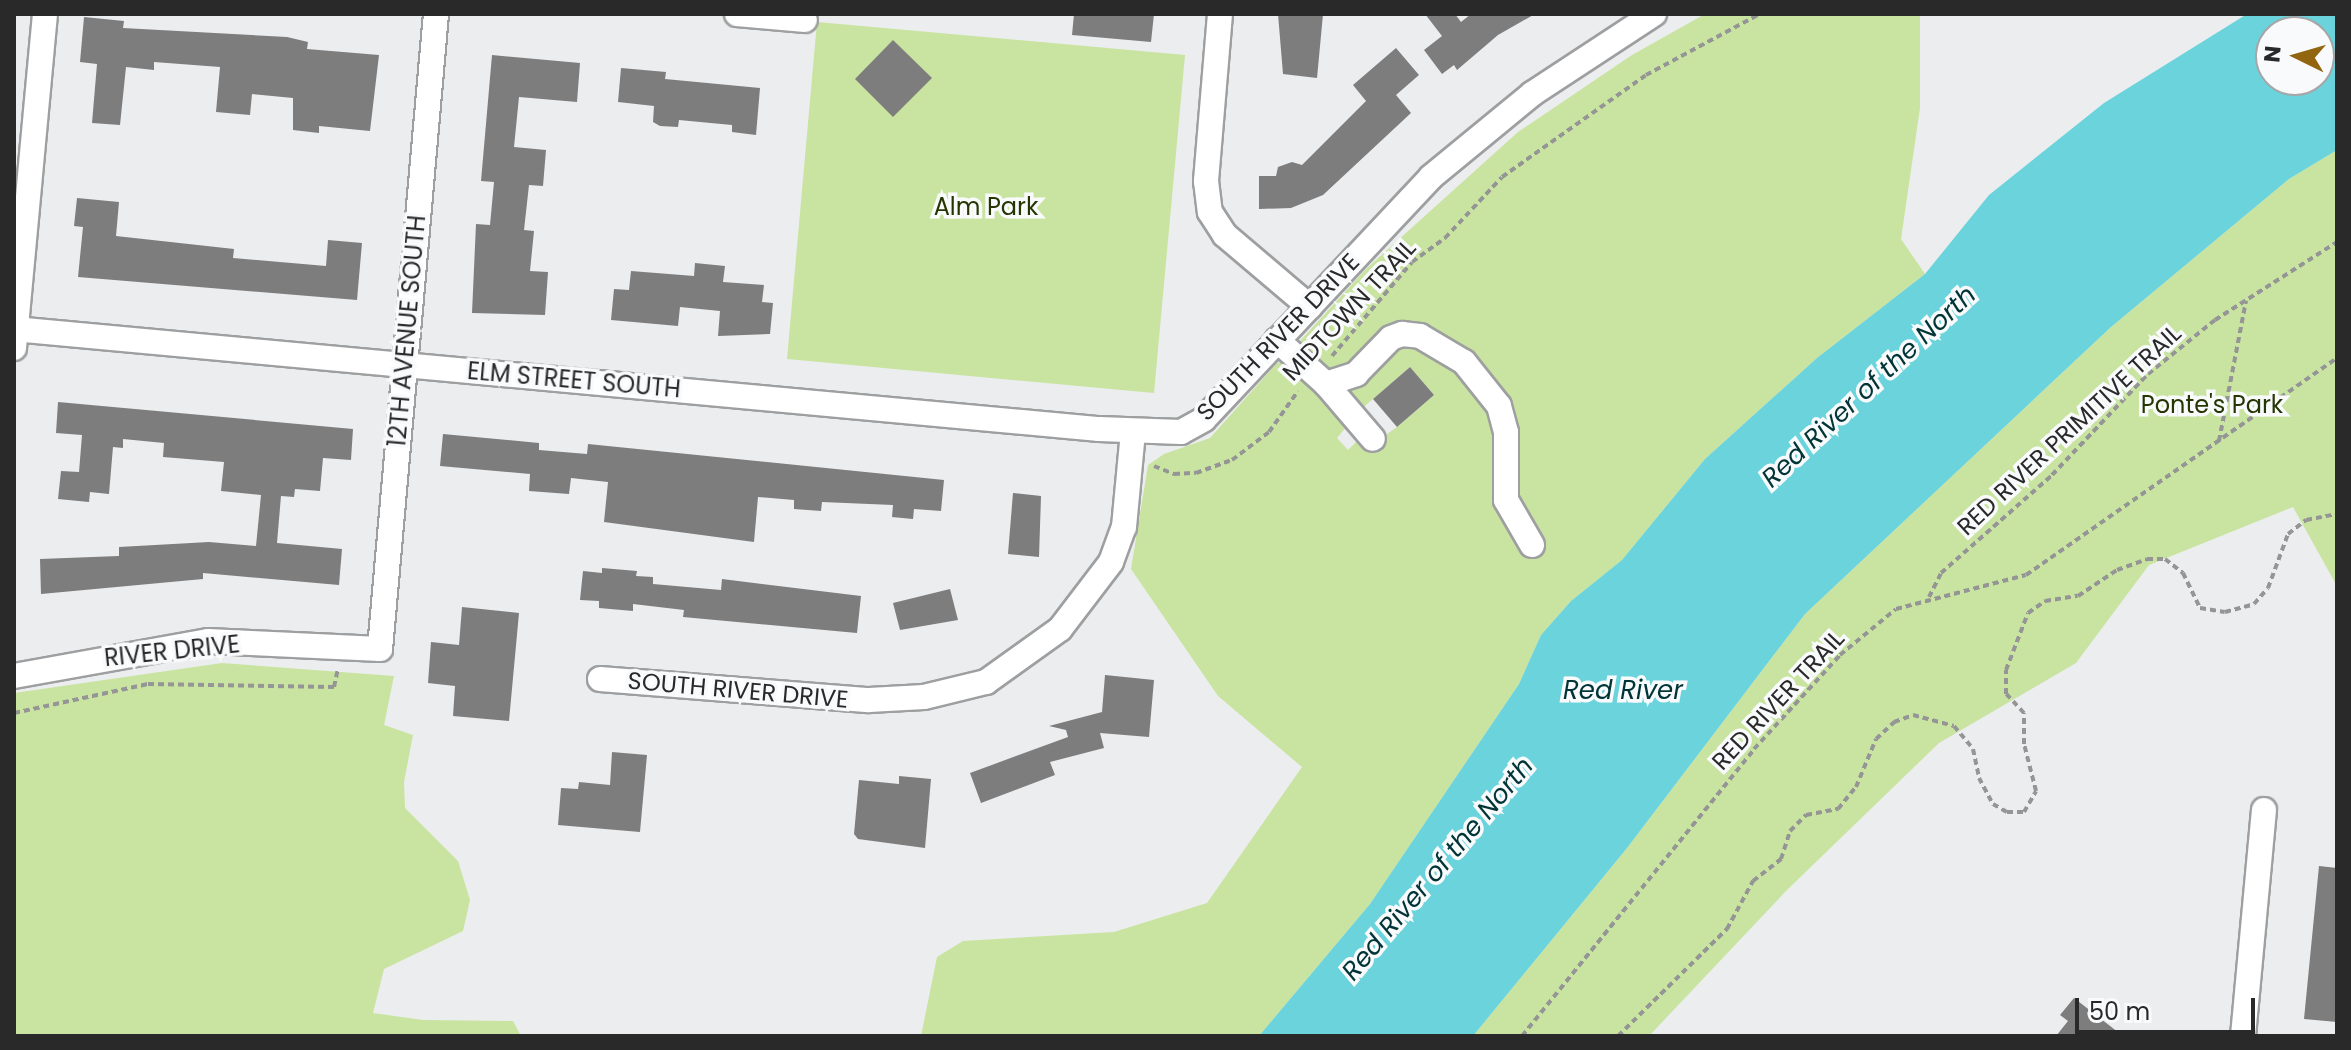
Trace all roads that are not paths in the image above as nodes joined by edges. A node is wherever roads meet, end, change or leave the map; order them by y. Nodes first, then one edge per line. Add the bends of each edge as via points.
1 (45, 14) edge
2 (436, 14) edge
3 (737, 14) edge
4 (1220, 14) edge
5 (1654, 14) edge
6 (805, 20) dead end
7 (1310, 307) junction
8 (15, 335) edge
9 (1277, 340) junction
10 (403, 364) junction
11 (1320, 379) junction
12 (1133, 431) junction
13 (1373, 439) dead end
14 (1532, 545) dead end
15 (380, 649) joint
16 (14, 676) edge
17 (600, 679) dead end
18 (2264, 810) dead end
19 (2243, 1036) edge

1 - 8 street
2 - 10 street, 12TH AVENUE SOUTH
3 - 6 street
4 - 7 street via 1206,181 1210,212 1225,235
5 - 7 street, SOUTH RIVER DRIVE via 1532,94 1431,177
7 - 9 street, SOUTH RIVER DRIVE
8 - 10 street, ELM STREET SOUTH
9 - 11 street
9 - 12 street, SOUTH RIVER DRIVE via 1204,419 1181,432
10 - 12 street, ELM STREET SOUTH
10 - 15 street, 12TH AVENUE SOUTH
11 - 13 street
11 - 14 street via 1356,374 1391,338 1402,334 1420,336 1464,362 1499,406 1506,432 1506,500
12 - 17 street, SOUTH RIVER DRIVE via 1124,527 1111,562 1060,629 986,682 924,697 869,700
15 - 16 street, RIVER DRIVE via 208,641
18 - 19 street

